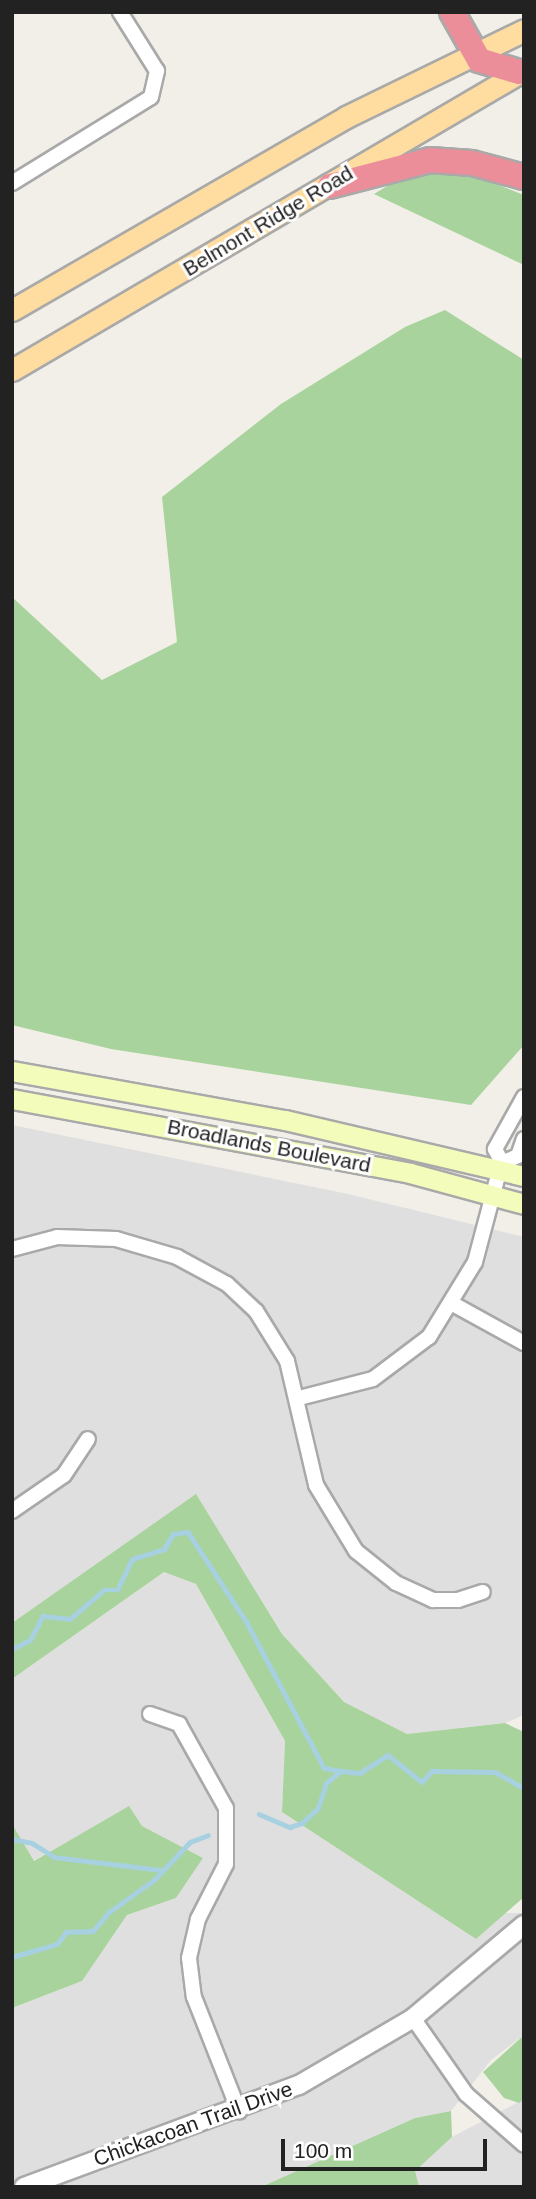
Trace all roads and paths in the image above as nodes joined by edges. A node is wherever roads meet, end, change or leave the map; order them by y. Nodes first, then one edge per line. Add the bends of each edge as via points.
1 (120, 12) edge
2 (452, 12) edge
3 (524, 30) edge
4 (471, 51) junction
5 (522, 71) edge
6 (524, 177) edge
7 (12, 183) edge
8 (330, 186) junction
9 (12, 310) edge
10 (12, 370) edge
11 (12, 1071) edge
12 (524, 1097) edge
13 (12, 1099) edge
14 (524, 1139) edge
15 (500, 1166) junction
16 (524, 1176) edge
17 (492, 1193) junction
18 (524, 1204) edge
19 (12, 1249) edge
20 (453, 1304) junction
21 (524, 1343) edge
22 (299, 1398) junction
23 (89, 1438) dead end
24 (12, 1511) edge
25 (483, 1592) dead end
26 (150, 1714) dead end
27 (524, 1925) edge
28 (413, 2018) junction
29 (239, 2111) junction
30 (524, 2145) edge
31 (24, 2187) edge

1 - 7 street via 157,71 151,97
2 - 4 highway
3 - 4 main road
4 - 5 highway via 490,66
4 - 9 main road
5 - 8 main road, Belmont Ridge Road
6 - 8 highway via 472,163 430,160
8 - 10 main road, Belmont Ridge Road
11 - 15 main road, Broadlands Boulevard via 297,1122
12 - 15 street via 495,1149
13 - 17 main road, Broadlands Boulevard via 410,1173
14 - 15 street via 518,1156
15 - 16 main road, Broadlands Boulevard
15 - 17 street
17 - 18 main road, Broadlands Boulevard
17 - 20 street via 475,1262
19 - 22 street via 57,1237 97,1237 194,1264 256,1311 287,1360
20 - 21 street
20 - 22 street via 429,1336 393,1368 350,1387
22 - 25 street via 316,1485 356,1551 396,1583 433,1600 458,1600
23 - 24 street via 64,1475
26 - 29 street via 179,1724 226,1808 226,1864 198,1919 189,1958 194,1997
27 - 28 street, Chickacoan Trail Drive
28 - 29 street, Chickacoan Trail Drive via 349,2059
28 - 30 street via 467,2094
29 - 31 street, Chickacoan Trail Drive

